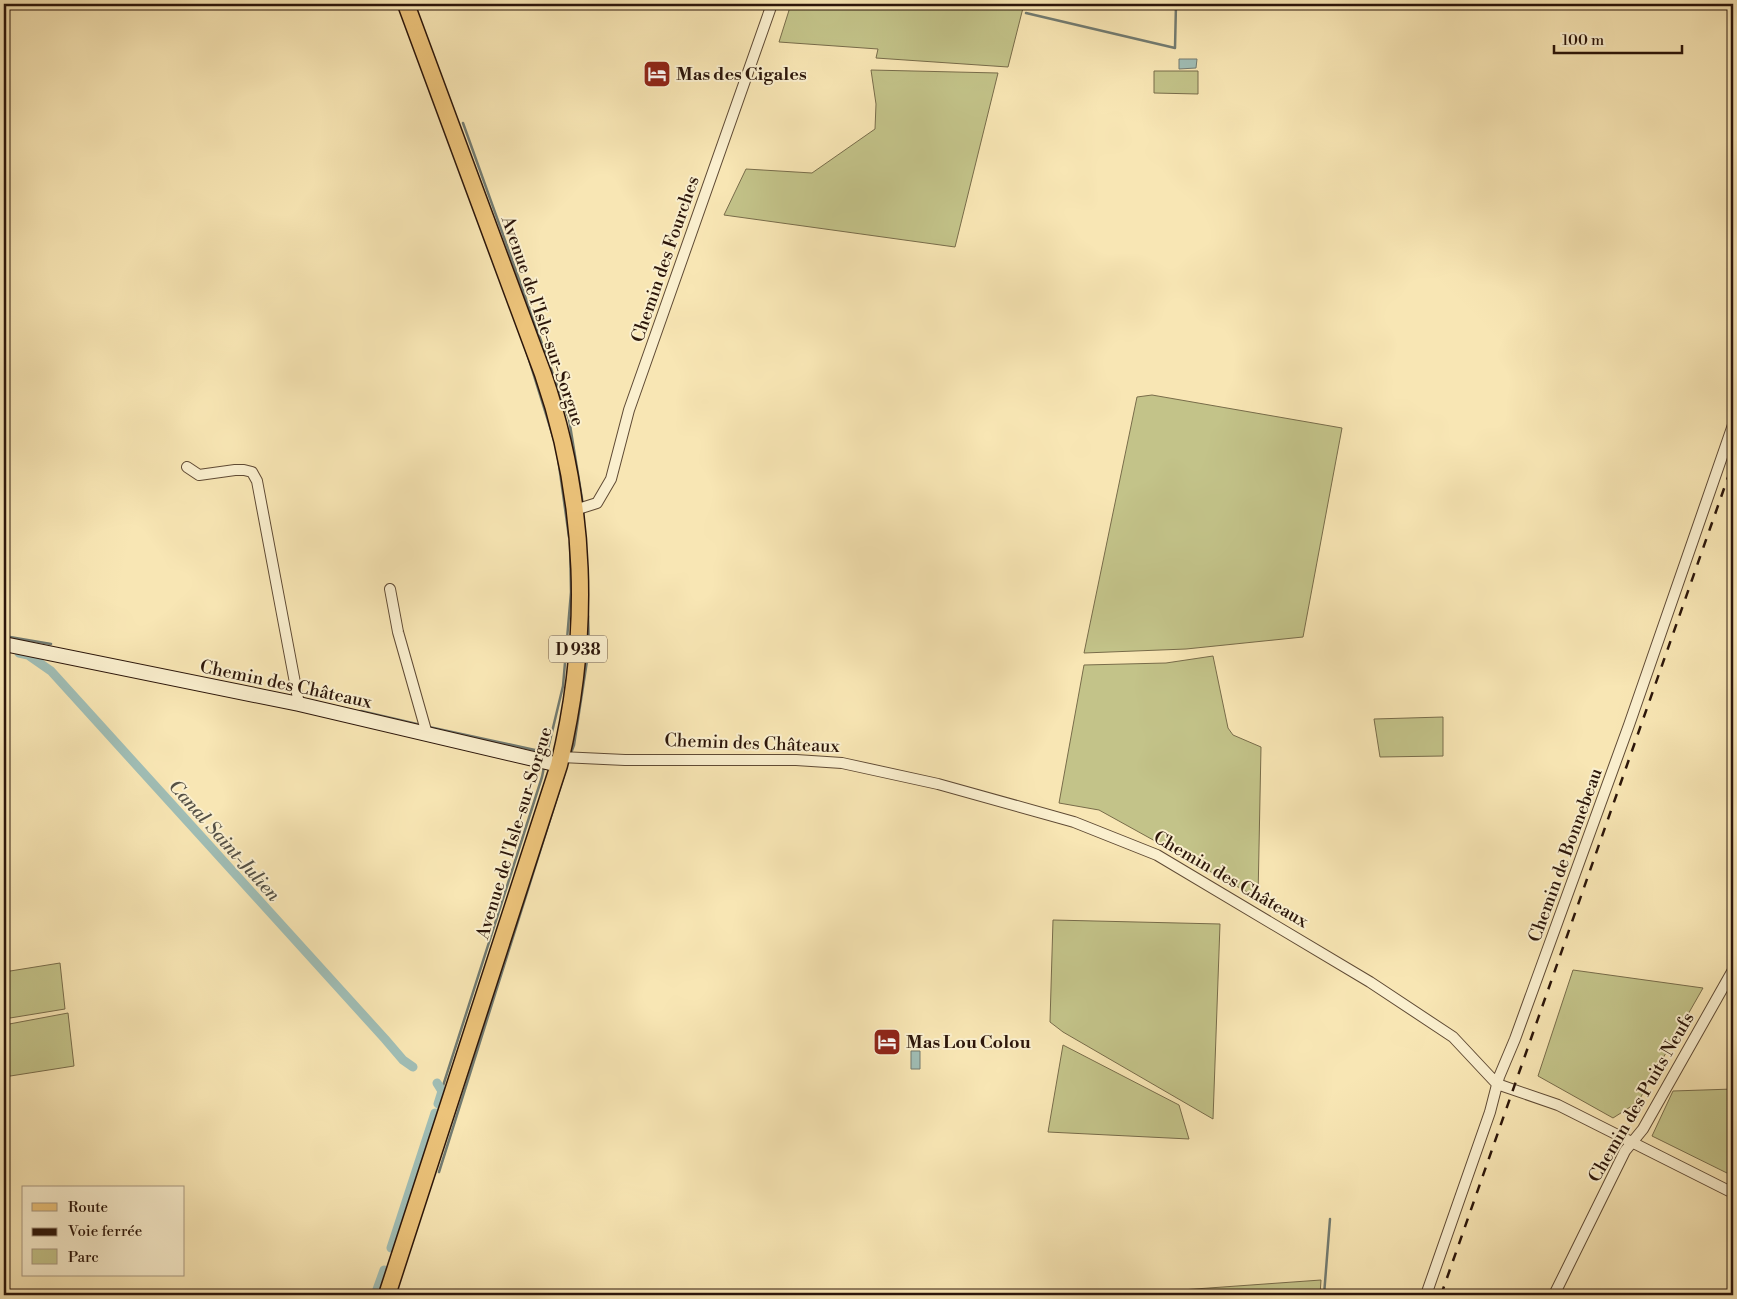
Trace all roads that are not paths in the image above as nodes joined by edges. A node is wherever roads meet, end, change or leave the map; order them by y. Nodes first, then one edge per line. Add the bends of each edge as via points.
1 (406, 4) edge
2 (772, 4) edge
3 (1733, 425) edge
4 (187, 467) dead end
5 (576, 510) junction
6 (390, 589) dead end
7 (4, 644) edge
8 (299, 704) junction
9 (427, 734) junction
10 (560, 761) junction
11 (1733, 970) edge
12 (1497, 1084) junction
13 (1632, 1142) junction
14 (1733, 1193) edge
15 (387, 1295) edge
16 (1426, 1295) edge
17 (1554, 1295) edge

1 - 5 main road, Avenue de l'Isle-sur-Sorgue / D 938 via 550,393
2 - 5 street, Chemin des Fourches via 629,410 611,479 598,503
3 - 12 street, Chemin de Bonnebeau via 1629,725
4 - 8 street via 199,475 244,470 252,472 258,480
5 - 10 main road, Avenue de l'Isle-sur-Sorgue / D 938 via 581,614 573,695
6 - 9 street via 398,632
7 - 8 street, Chemin des Châteaux
8 - 9 street, Chemin des Châteaux
9 - 10 street, Chemin des Châteaux
10 - 12 street, Chemin des Châteaux via 796,760 842,763 938,784 1074,822 1157,856 1370,982 1453,1037
10 - 15 main road, Avenue de l'Isle-sur-Sorgue / D 938
11 - 13 street, Chemin des Puits Neufs via 1647,1122
12 - 13 street, Chemin des Châteaux via 1558,1105
12 - 16 street, Chemin de Bonnebeau
13 - 14 street, Chemin des Châteaux
13 - 17 street, Chemin des Puits Neufs

